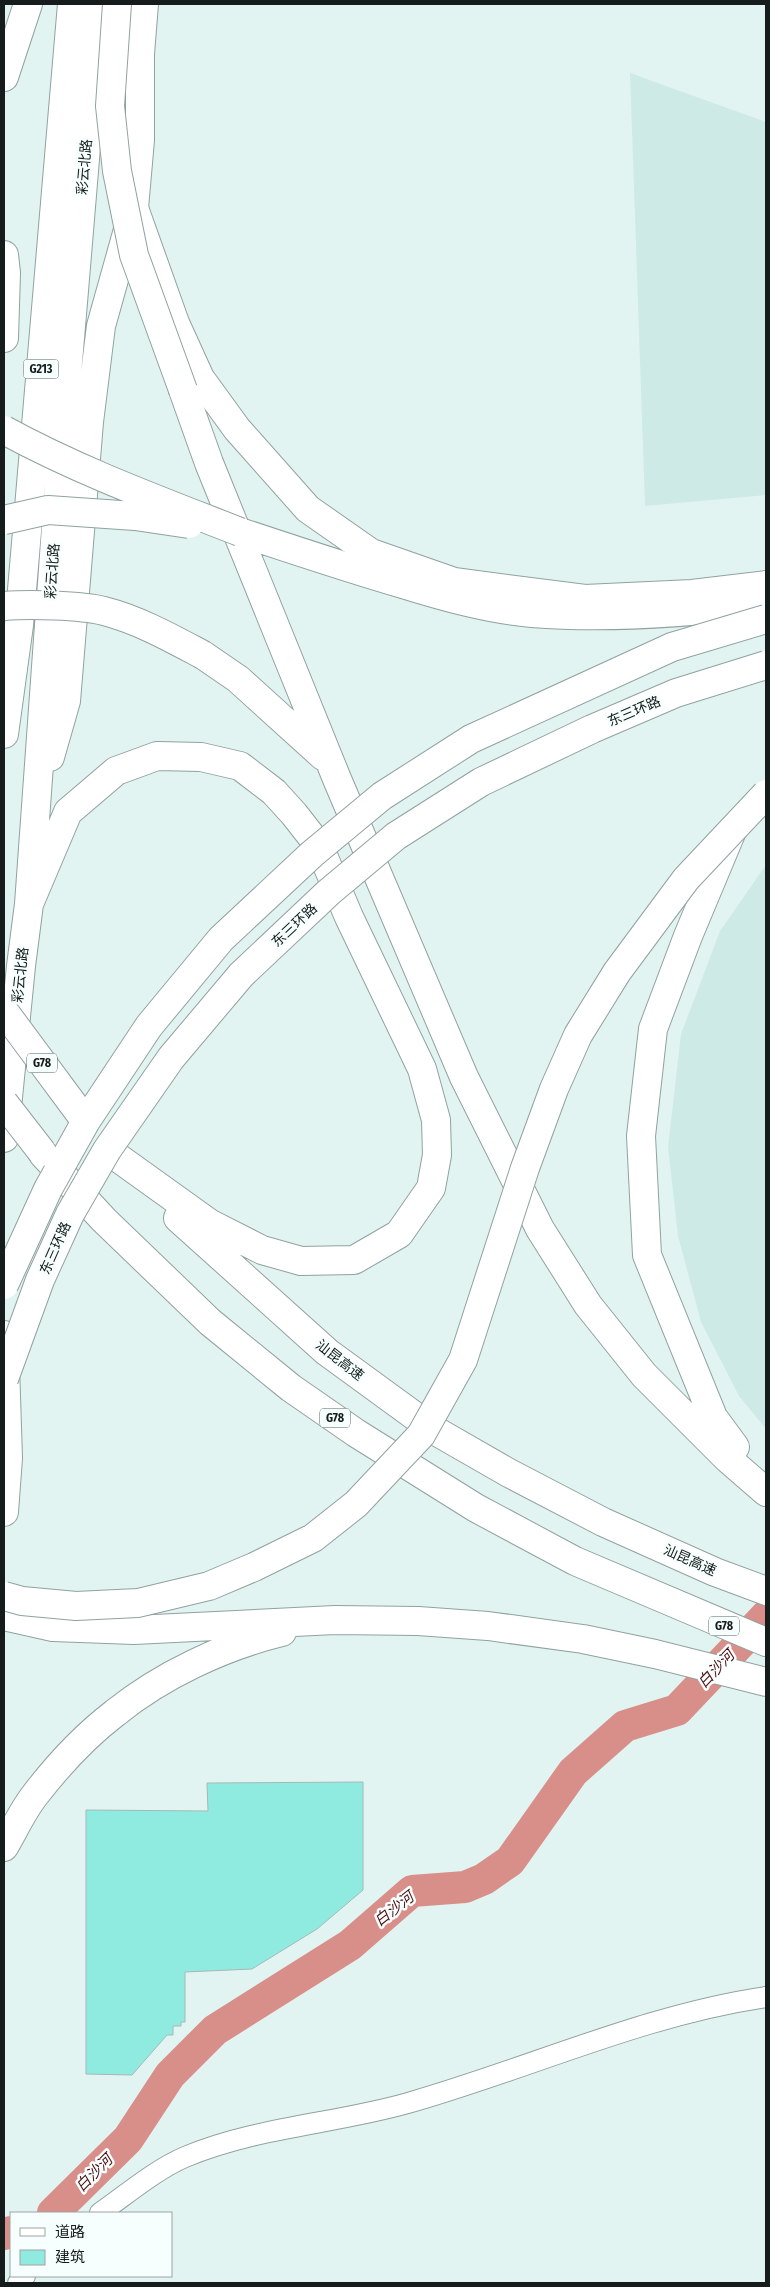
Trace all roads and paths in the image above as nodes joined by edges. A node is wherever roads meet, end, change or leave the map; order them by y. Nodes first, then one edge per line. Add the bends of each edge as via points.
1 (28, 4) edge
2 (72, 4) edge
3 (98, 4) edge
4 (117, 4) edge
5 (144, 4) edge
6 (4, 77) edge
7 (134, 208) junction
8 (4, 255) edge
9 (4, 338) edge
10 (4, 430) edge
11 (4, 520) edge
12 (240, 532) junction
13 (766, 585) edge
14 (766, 604) edge
15 (4, 606) edge
16 (766, 618) edge
17 (766, 666) edge
18 (4, 734) edge
19 (330, 762) junction
20 (766, 794) edge
21 (35, 814) junction
22 (733, 829) junction
23 (29, 904) junction
24 (4, 1011) edge
25 (4, 1103) edge
26 (4, 1138) edge
27 (110, 1152) junction
28 (4, 1285) edge
29 (4, 1335) edge
30 (4, 1379) edge
31 (766, 1490) edge
32 (4, 1512) edge
33 (766, 1591) edge
34 (4, 1596) edge
35 (4, 1616) edge
36 (335, 1620) junction
37 (766, 1642) edge
38 (766, 1682) edge
39 (4, 1847) edge
40 (766, 1997) edge
41 (101, 2212) edge

1 - 6 main road
2 - 18 main road, 彩云北路 / G213 via 19,625
3 - 21 main road, 彩云北路 / G213
4 - 19 main road, bridge via 110,106 117,171 134,255 209,463
5 - 7 main road via 140,54 140,140
7 - 13 main road via 175,323 200,378 237,429 308,509 371,553 454,582 586,600 692,594
7 - 21 main road via 101,326 89,422 66,701
8 - 9 main road
10 - 12 main road, bridge via 39,449
11 - 12 main road, bridge via 48,510 135,516
12 - 14 main road via 457,600 531,613 675,613
15 - 19 main road, bridge via 104,611 156,630 203,655 238,679
16 - 28 main road, bridge via 672,647 471,739 382,796 312,854 221,939 148,1026 86,1121 48,1189
17 - 30 main road, 东三环路, bridge via 676,693 480,782 396,836 328,892 241,975 171,1058 107,1150 70,1214 40,1280
19 - 31 main road via 464,1077 540,1229 588,1305 644,1375 728,1458
20 - 22 main road, bridge
21 - 23 main road, 彩云北路 / G213
22 - 31 main road via 653,1029 641,1136 647,1255 713,1417
22 - 34 main road, bridge via 680,887 617,972 578,1035 525,1168 463,1360 422,1435 363,1497 314,1538 209,1586 138,1603 85,1606 22,1601
23 - 26 main road, 彩云北路 / G213
23 - 27 main road via 68,812 116,771 157,756 201,757 240,766 274,792 319,846 349,917 422,1069 436,1120 437,1155 430,1188 399,1234 354,1260 301,1261 262,1250 209,1223
24 - 27 main road, 汕昆高速 / G78, bridge
25 - 37 main road, G78, bridge via 42,1152 104,1220 210,1322 292,1388 356,1433 476,1508 574,1561
27 - 33 main road, 汕昆高速 / G78 via 122,1167 232,1269 328,1352 434,1430 603,1522
29 - 32 main road via 8,1458
35 - 36 main road via 53,1627 134,1630
36 - 38 main road via 418,1621 583,1639
36 - 39 main road via 271,1635 220,1652 160,1683 115,1712 74,1750 34,1796
40 - 41 street via 724,2003 624,2032 408,2103 229,2140 183,2158

